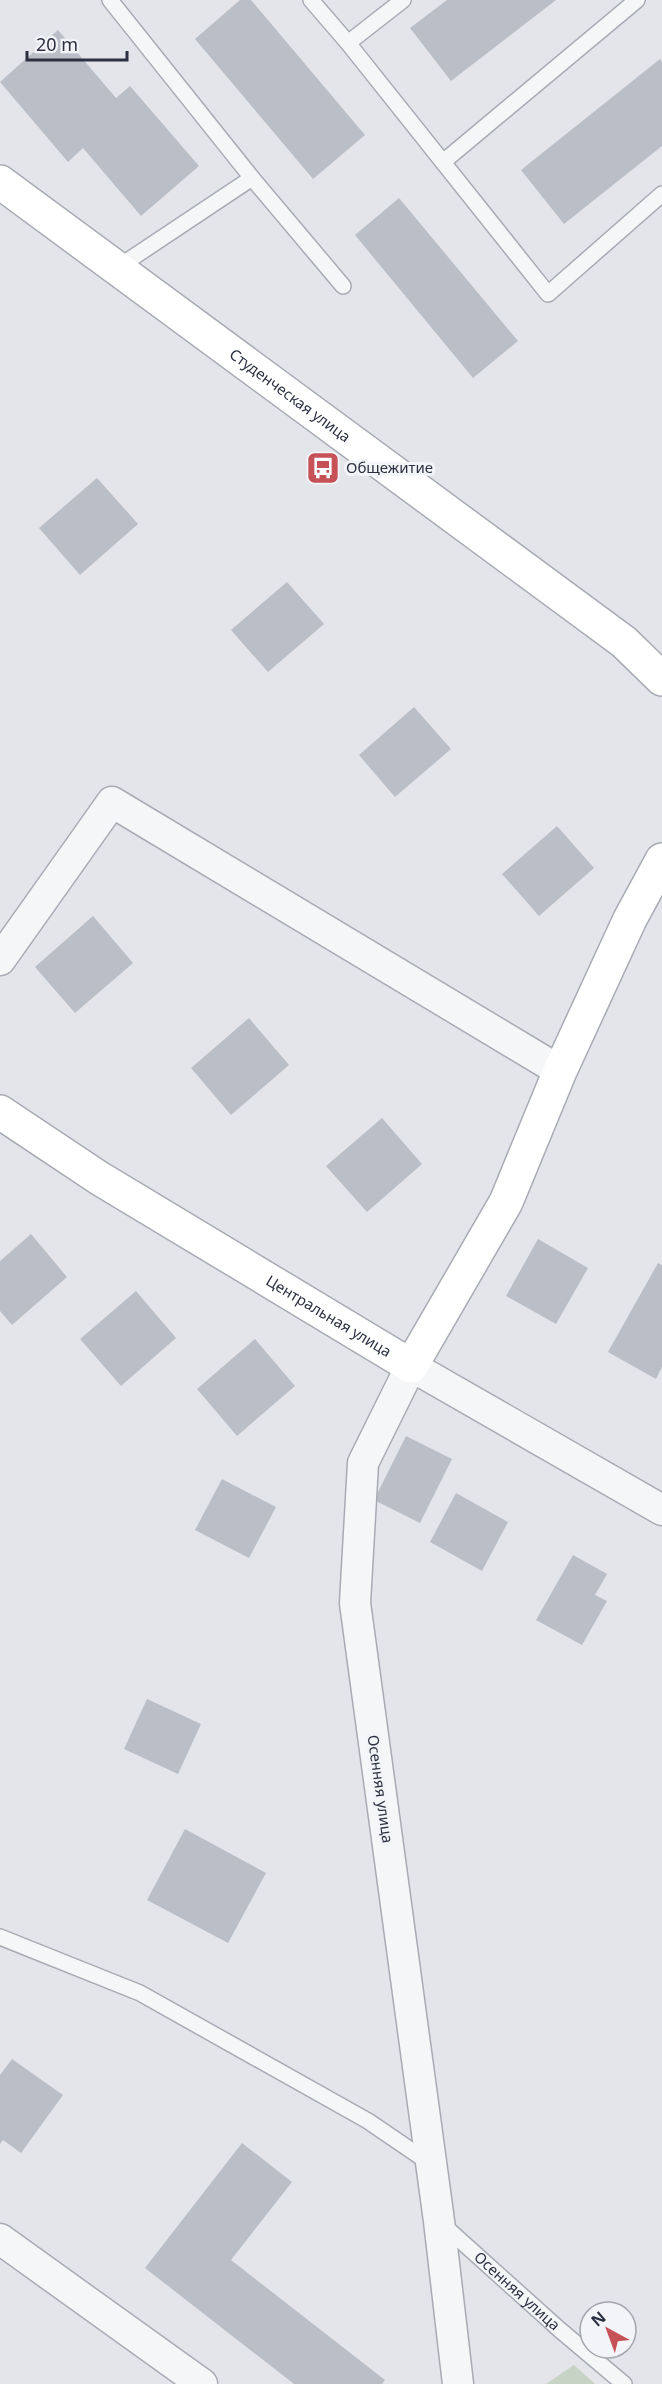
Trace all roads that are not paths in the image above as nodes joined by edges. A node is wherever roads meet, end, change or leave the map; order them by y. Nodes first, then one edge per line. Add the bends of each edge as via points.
1 (110, 0) edge
2 (310, 0) edge
3 (403, 0) edge
4 (637, 0) edge
5 (348, 43) junction
6 (443, 162) junction
7 (252, 178) junction
8 (0, 182) edge
9 (662, 194) edge
10 (117, 268) junction
11 (343, 286) dead end
12 (662, 679) edge
13 (662, 860) edge
14 (0, 960) edge
15 (560, 1071) junction
16 (0, 1112) edge
17 (411, 1366) junction
18 (662, 1510) edge
19 (0, 1937) edge
20 (431, 2164) junction
21 (439, 2221) junction
22 (0, 2239) edge
23 (202, 2384) edge
24 (458, 2384) edge
25 (624, 2384) edge

1 - 7 lane
2 - 5 lane
3 - 5 lane
4 - 6 lane
5 - 6 lane
6 - 9 lane via 548,294
7 - 10 lane
7 - 11 lane
8 - 10 street, Студенческая улица
10 - 12 street, Студенческая улица via 624,642
13 - 15 street via 630,919
14 - 15 street via 112,802
15 - 17 street via 506,1202
16 - 17 street, Центральная улица via 99,1178
17 - 18 street, Центральная улица
17 - 20 street, Осенняя улица via 363,1462 355,1603
19 - 20 lane via 140,1993 368,2121
20 - 21 street, Осенняя улица
21 - 24 street, Осенняя улица
21 - 25 lane, Осенняя улица
22 - 23 street

